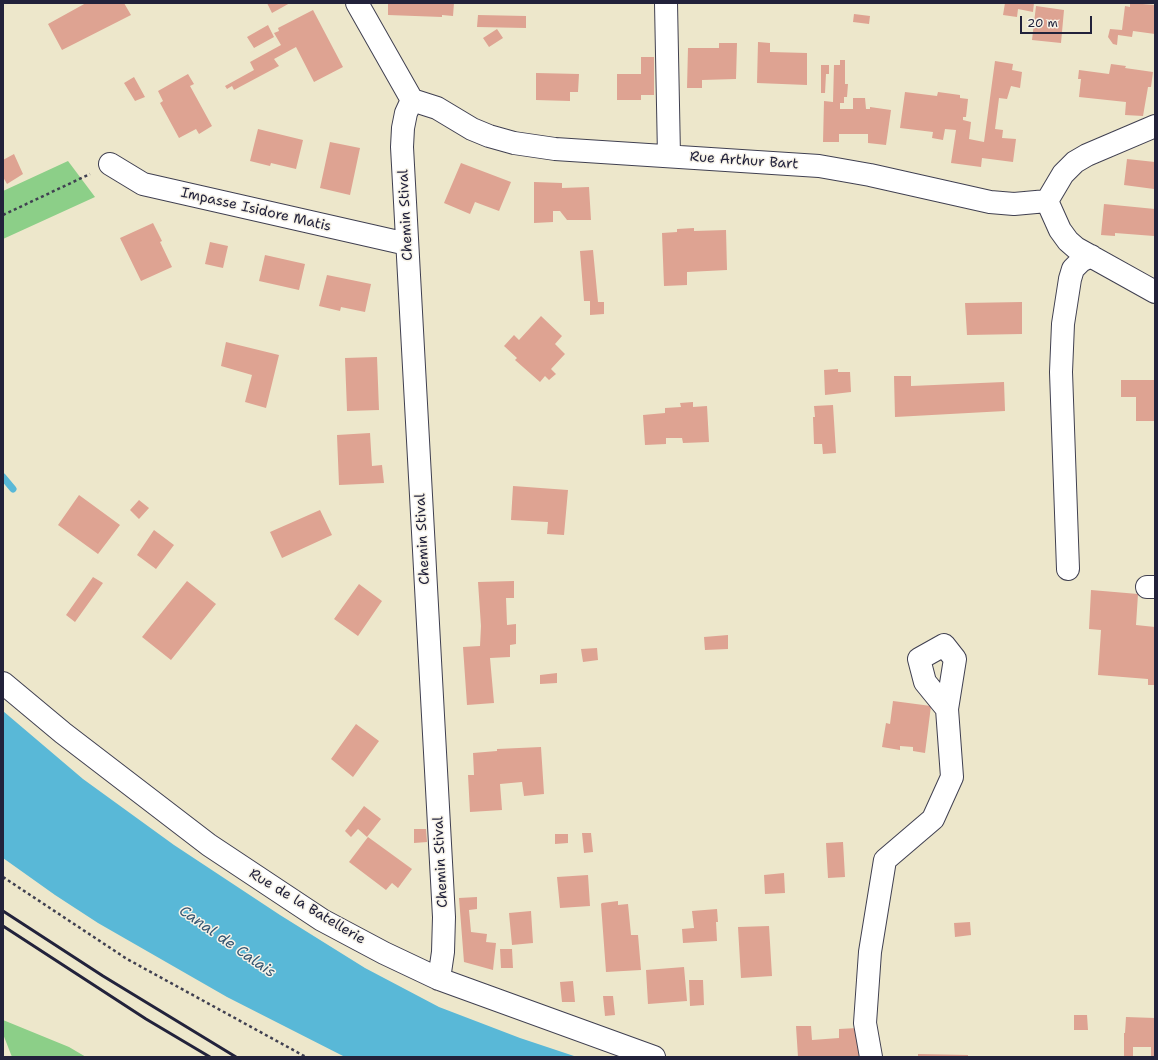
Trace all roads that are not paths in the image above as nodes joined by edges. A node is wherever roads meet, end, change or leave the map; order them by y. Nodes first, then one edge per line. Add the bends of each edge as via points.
1 (356, 3) edge
2 (666, 3) edge
3 (412, 100) junction
4 (1155, 126) edge
5 (669, 156) junction
6 (110, 164) dead end
7 (1046, 201) junction
8 (407, 244) junction
9 (1091, 256) junction
10 (1155, 292) edge
11 (1068, 569) dead end
12 (3, 683) edge
13 (946, 710) dead end
14 (439, 979) junction
15 (654, 1057) edge
16 (871, 1057) edge

1 - 3 street
2 - 5 street
3 - 5 street, Rue Arthur Bart via 437,108 472,129 514,143 555,149
3 - 8 street, Chemin Stival via 403,128 402,147
4 - 7 street via 1075,162 1063,174
5 - 7 street, Rue Arthur Bart via 819,166 990,202 1014,204
6 - 8 street, Impasse Isidore Matis via 144,184
7 - 9 street via 1068,241
8 - 14 street, Chemin Stival via 444,917
9 - 10 street
9 - 11 street via 1073,269 1063,324 1061,372
12 - 14 street, Rue de la Batellerie via 63,733 209,845 322,920
13 - 16 street via 952,777 933,819 885,860 870,952 865,1023
14 - 15 street, Rue de la Batellerie

